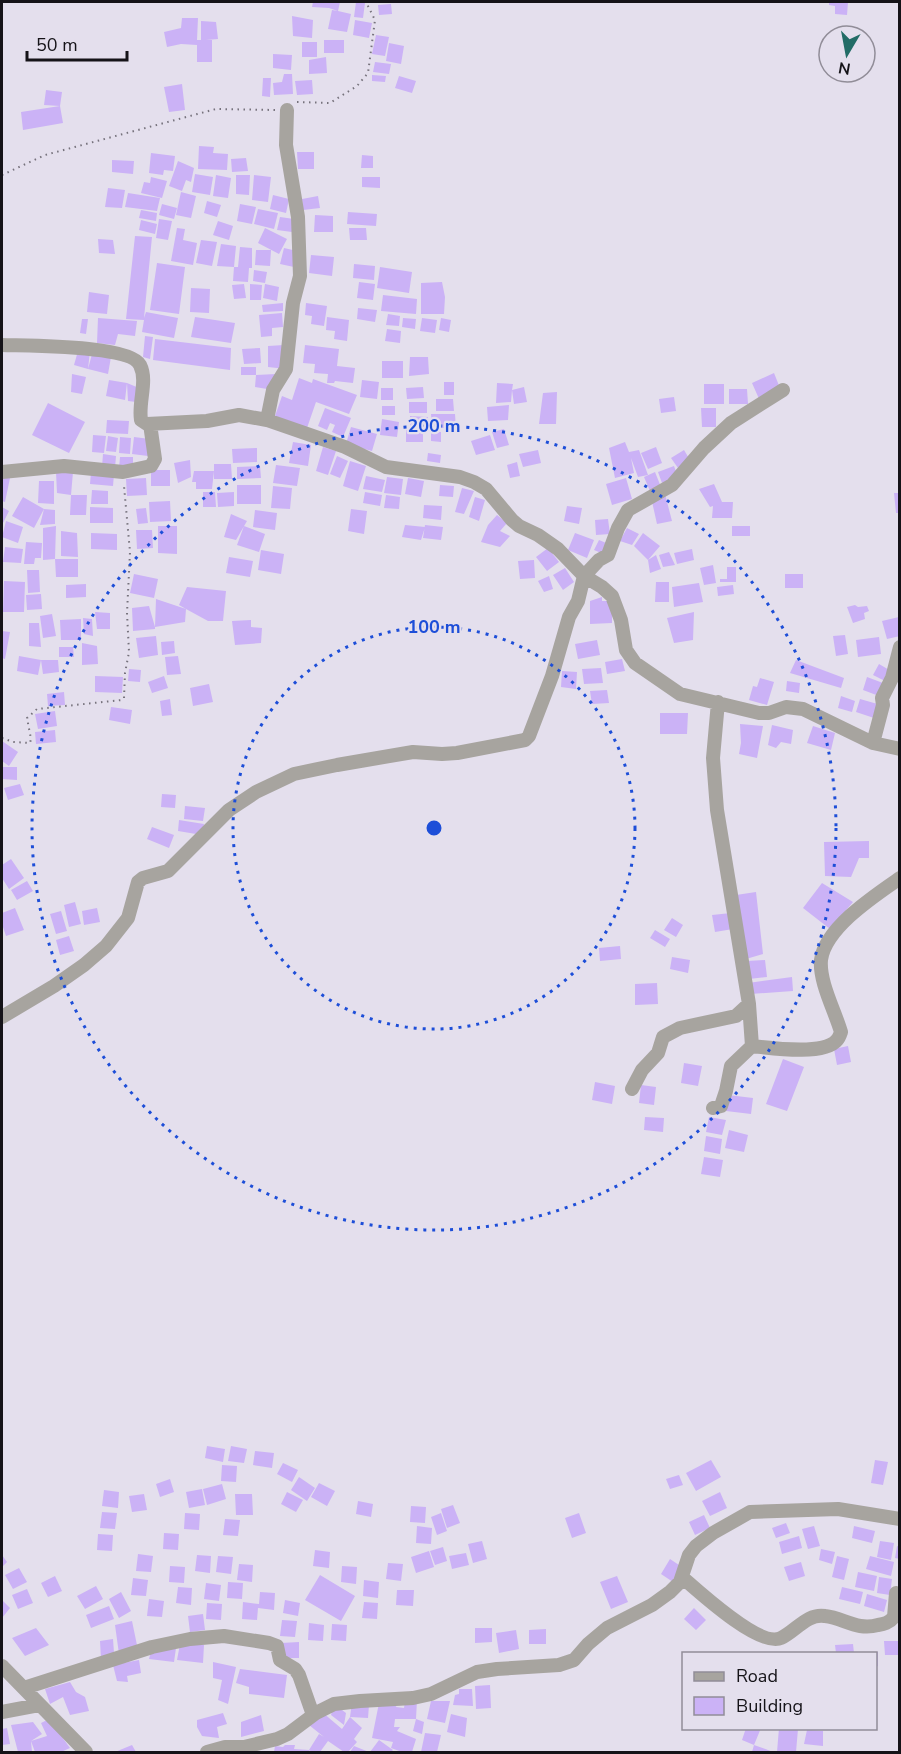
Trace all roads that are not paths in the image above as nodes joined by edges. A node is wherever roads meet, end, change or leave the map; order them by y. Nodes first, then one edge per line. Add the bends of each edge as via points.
1 (287, 110) road end
2 (2, 345) edge
3 (783, 390) dead end
4 (267, 420) junction
5 (150, 424) junction
6 (2, 472) edge
7 (584, 576) junction
8 (900, 647) edge
9 (718, 702) junction
10 (873, 743) junction
11 (900, 749) edge
12 (900, 878) edge
13 (749, 1004) junction
14 (2, 1017) edge
15 (752, 1046) junction
16 (632, 1089) dead end
17 (713, 1108) dead end
18 (900, 1519) edge
19 (682, 1577) junction
20 (896, 1593) dead end
21 (2, 1666) edge
22 (24, 1688) junction
23 (39, 1705) junction
24 (2, 1712) edge
25 (313, 1715) junction
26 (86, 1752) edge
27 (207, 1752) edge

1 - 4 street via 286,145 298,217 300,276 286,369 273,390
2 - 5 street via 97,349 133,358 144,374 141,420
3 - 7 street via 731,423 672,485 628,510 608,555
4 - 5 street via 239,415
4 - 7 street via 345,447 386,467 474,482 486,489 519,526 558,549
5 - 6 street via 154,463 150,466 123,472 64,466
7 - 9 street via 612,596 620,613 626,650 635,663 680,694
7 - 14 street via 552,676 525,740 457,753 413,752 337,765 294,774 256,792 229,810 170,869 138,882 128,918 106,946 54,986
8 - 10 street via 882,698
9 - 10 street via 759,713 786,707 803,710
9 - 13 street via 713,758 717,810
10 - 11 street
12 - 15 street via 847,918 827,942 821,961 825,988 841,1032 837,1041 826,1047 802,1050
13 - 15 street
13 - 16 street via 736,1016 680,1028 663,1037 658,1053 642,1070
15 - 17 street via 731,1066 721,1106
18 - 19 street via 838,1509 750,1512 696,1546
19 - 20 street via 726,1615 771,1639 782,1637 814,1616 864,1628 887,1623 894,1617
19 - 25 street via 652,1605 607,1628 574,1660 559,1665 477,1672 431,1694 334,1704
21 - 22 street
22 - 23 street
22 - 25 street via 152,1647 224,1636 277,1646 280,1660 299,1675
23 - 24 street
23 - 26 street
25 - 27 street via 277,1739

